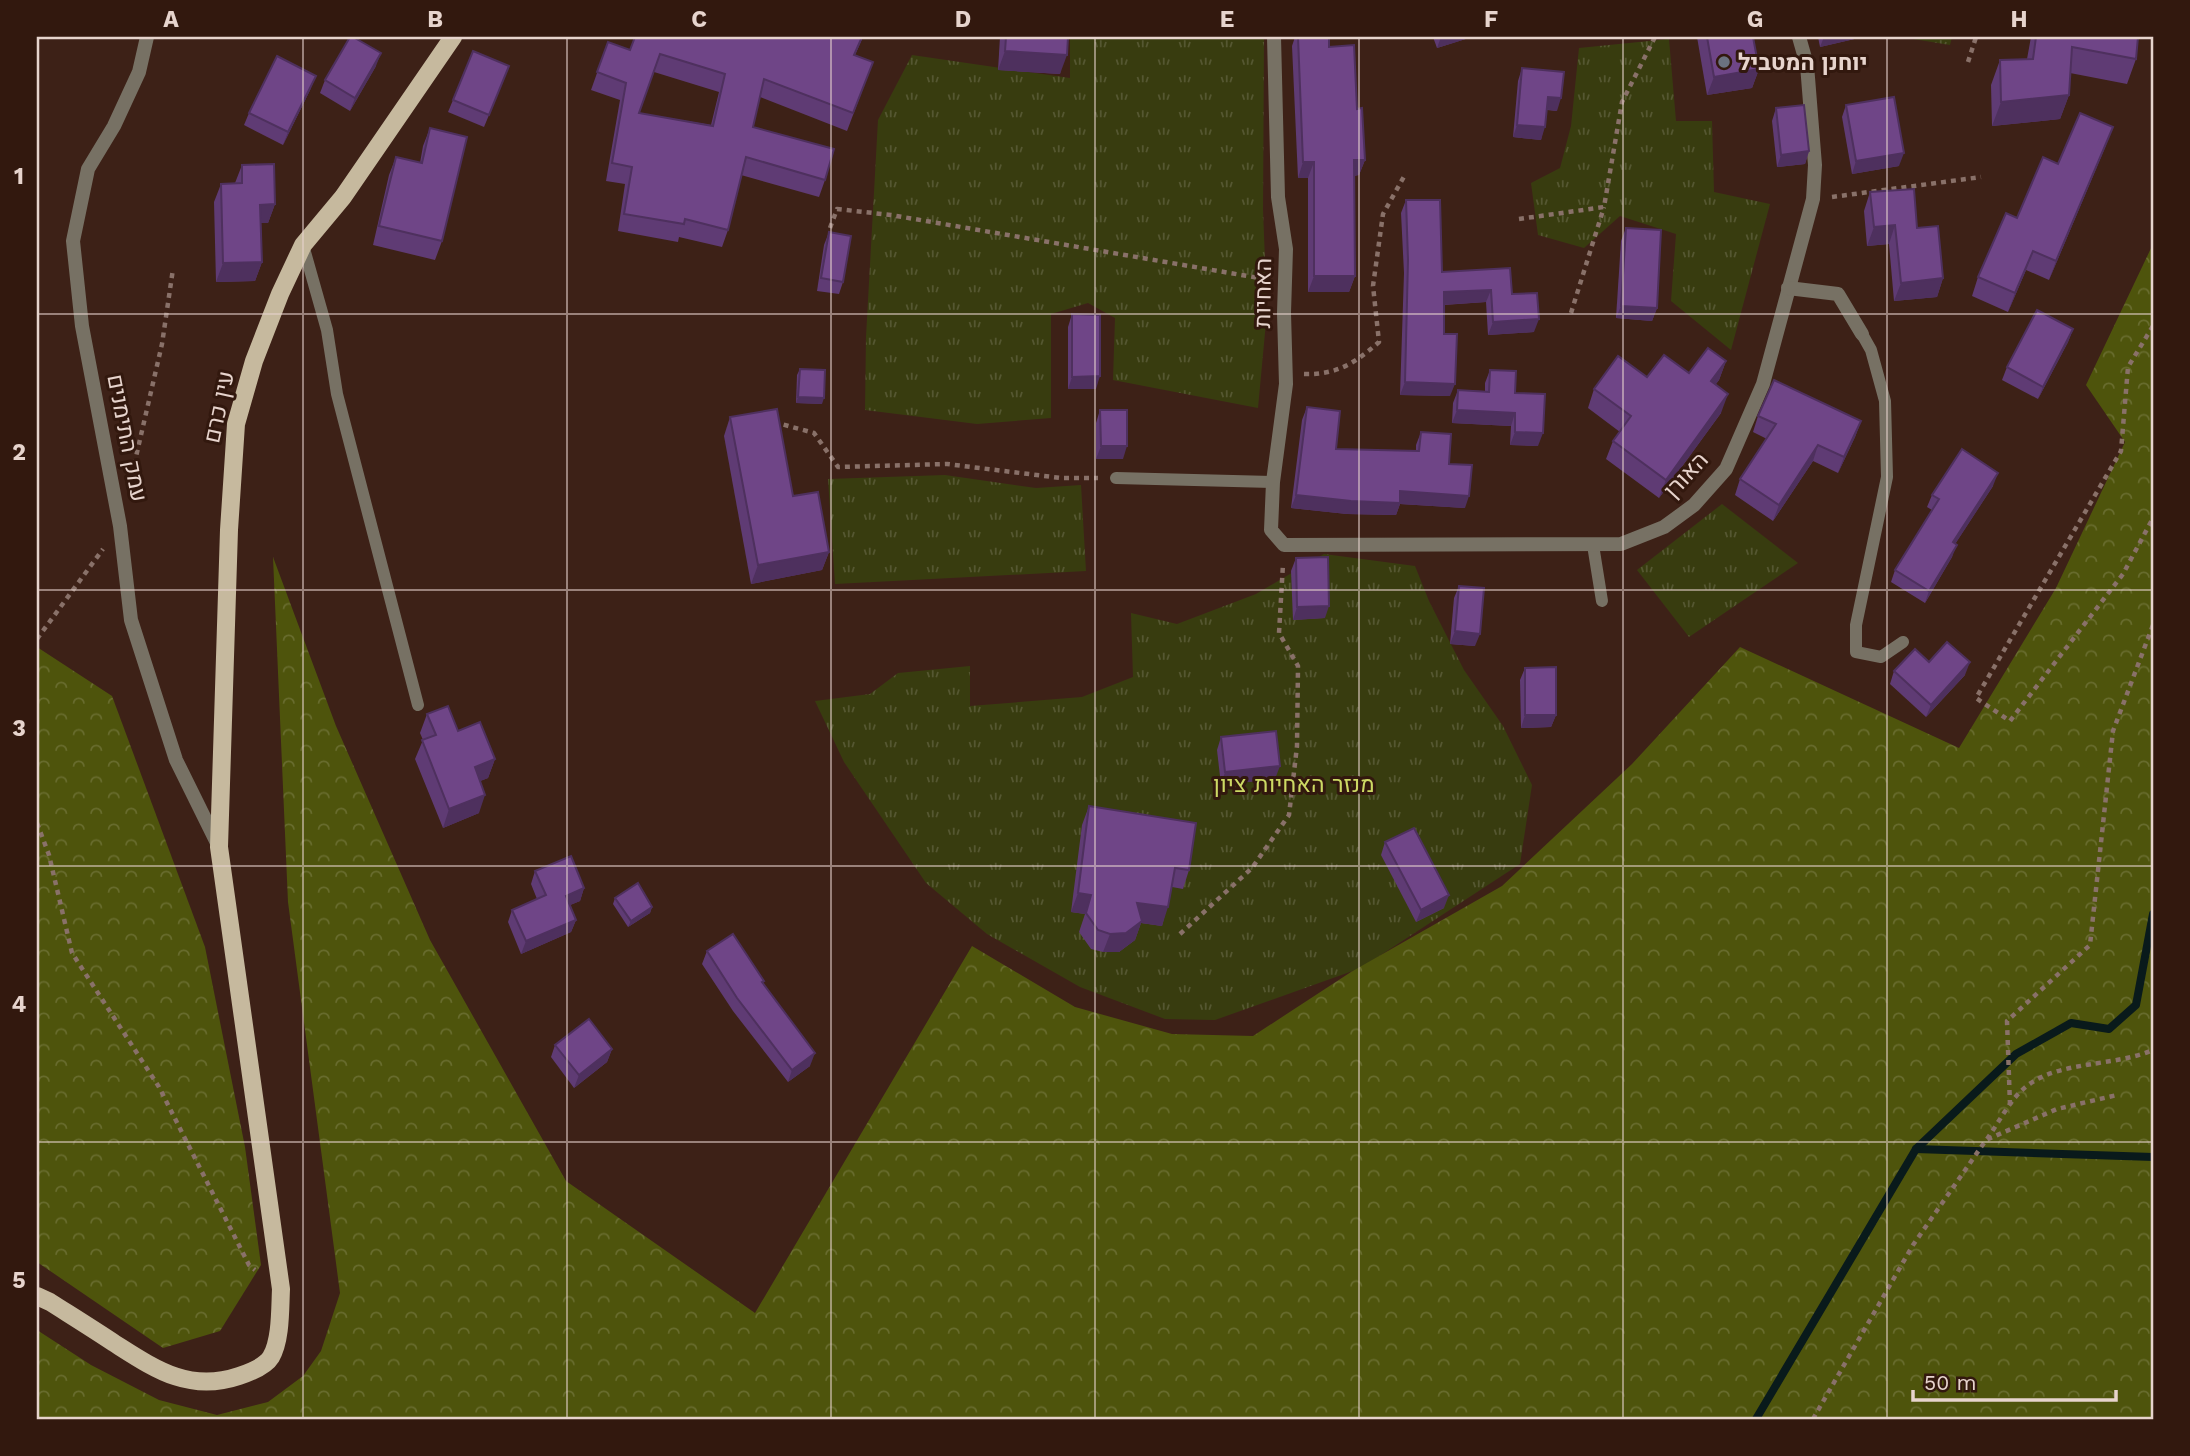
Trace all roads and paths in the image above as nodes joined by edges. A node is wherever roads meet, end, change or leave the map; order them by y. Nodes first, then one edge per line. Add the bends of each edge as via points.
1 (147, 37) edge
2 (453, 37) edge
3 (1274, 37) edge
4 (1656, 37) edge
5 (1799, 37) edge
6 (1976, 37) edge
7 (1968, 62) dead end
8 (1406, 173) dead end
9 (1981, 177) dead end
10 (1813, 199) junction
11 (1604, 207) junction
12 (1519, 219) dead end
13 (830, 228) dead end
14 (303, 245) junction
15 (173, 269) dead end
16 (1285, 282) junction
17 (1788, 288) junction
18 (1571, 313) dead end
19 (2153, 326) edge
20 (1863, 334) joint
21 (1286, 374) junction
22 (773, 422) edge
23 (1116, 478) joint
24 (1273, 482) junction
25 (129, 487) dead end
26 (2153, 518) edge
27 (120, 526) junction
28 (1284, 545) junction
29 (1593, 545) junction
30 (1602, 601) dead end
31 (2153, 625) edge
32 (37, 639) edge
33 (1903, 642) dead end
34 (418, 705) dead end
35 (37, 823) edge
36 (219, 847) junction
37 (1180, 934) dead end
38 (2153, 1051) edge
39 (2117, 1095) dead end
40 (2010, 1105) junction
41 (1986, 1140) junction
42 (281, 1289) junction
43 (37, 1296) edge
44 (1813, 1419) edge

1 - 27 street, עמק התימנים via 139,72 88,169 73,241 82,326
2 - 14 main road, עין כרם via 343,197
3 - 16 street, האחיות
4 - 11 path via 1622,102
5 - 10 street, האורן via 1807,65 1815,165
6 - 7 path
8 - 21 path via 1383,214 1373,286 1379,342 1357,361 1324,375
9 - 10 path
10 - 17 street, האורן
11 - 12 path
11 - 18 path
13 - 16 path via 837,209 891,215
14 - 34 lane
14 - 36 main road, עין כרם via 254,360 236,424
15 - 25 path via 162,344
16 - 21 street, האחיות
17 - 20 street via 1838,294
17 - 29 street, האורן via 1763,384 1726,469 1694,505 1664,527 1621,544
19 - 26 path via 2129,367 2121,451 1976,698 2010,721 2123,574
20 - 33 lane via 1885,401 1887,477 1856,625 1856,652 1881,657
21 - 24 street, האחיות
22 - 23 path via 814,433 838,467 947,464 1061,478
23 - 24 lane
24 - 28 street, האחיות via 1271,530
27 - 32 path
27 - 36 street, עמק התימנים via 131,620 176,760
28 - 29 street, האורן
28 - 37 path via 1279,633 1298,666 1297,746 1289,815 1252,868
29 - 30 lane
31 - 40 path via 2113,731 2090,945 2007,1021
35 - 42 path via 72,953 159,1087 248,1265
36 - 42 main road, עין כרם
38 - 40 path via 2032,1082
39 - 41 path via 2057,1109
40 - 41 path
41 - 44 path via 1913,1245
42 - 43 main road, עין כרם via 280,1327 270,1359 250,1372 212,1382 172,1377

